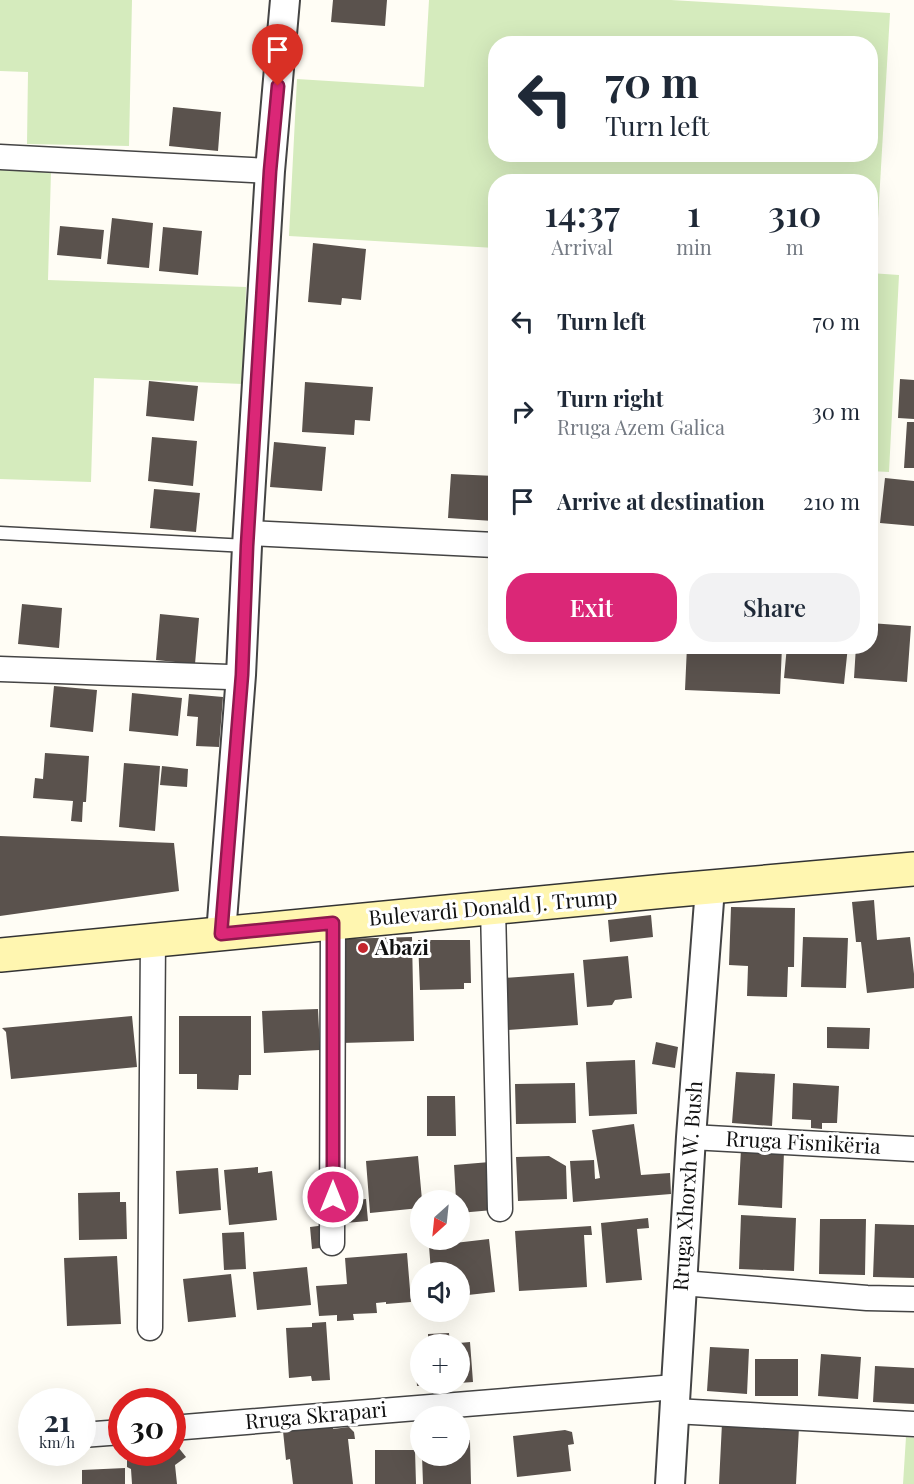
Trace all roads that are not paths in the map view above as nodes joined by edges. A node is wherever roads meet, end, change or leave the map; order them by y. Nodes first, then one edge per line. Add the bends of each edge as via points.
1 (285, 0) edge
2 (0, 157) edge
3 (270, 171) junction
4 (0, 533) edge
5 (248, 540) junction
6 (488, 545) edge
7 (0, 669) edge
8 (242, 675) junction
9 (914, 869) edge
10 (710, 888) junction
11 (493, 908) junction
12 (333, 923) junction
13 (221, 934) junction
14 (153, 940) junction
15 (0, 955) edge
16 (691, 1137) junction
17 (914, 1149) edge
18 (500, 1209) dead end
19 (332, 1243) dead end
20 (682, 1283) junction
21 (914, 1299) edge
22 (150, 1328) dead end
23 (675, 1399) junction
24 (914, 1424) edge
25 (186, 1427) edge
26 (670, 1484) edge

1 - 3 street
2 - 3 street
3 - 5 street
4 - 5 lane
5 - 6 street
5 - 8 street
7 - 8 street via 229,678
8 - 13 street
9 - 10 main road, Bulevardi Donald J. Trump
10 - 11 main road, Bulevardi Donald J. Trump
10 - 16 street, Rruga Xhorxh W. Bush
11 - 12 main road, Bulevardi Donald J. Trump
11 - 18 street
12 - 13 main road, Bulevardi Donald J. Trump
12 - 19 street
13 - 14 main road, Bulevardi Donald J. Trump
14 - 15 main road, Bulevardi Donald J. Trump
14 - 22 street
16 - 17 street, Rruga Fisnikëria
16 - 20 street, Rruga Xhorxh W. Bush
20 - 21 street
20 - 23 street, Rruga Xhorxh W. Bush
23 - 24 street, Rruga Skrapari
23 - 25 street, Rruga Skrapari
23 - 26 street, Rruga Xhorxh W. Bush

